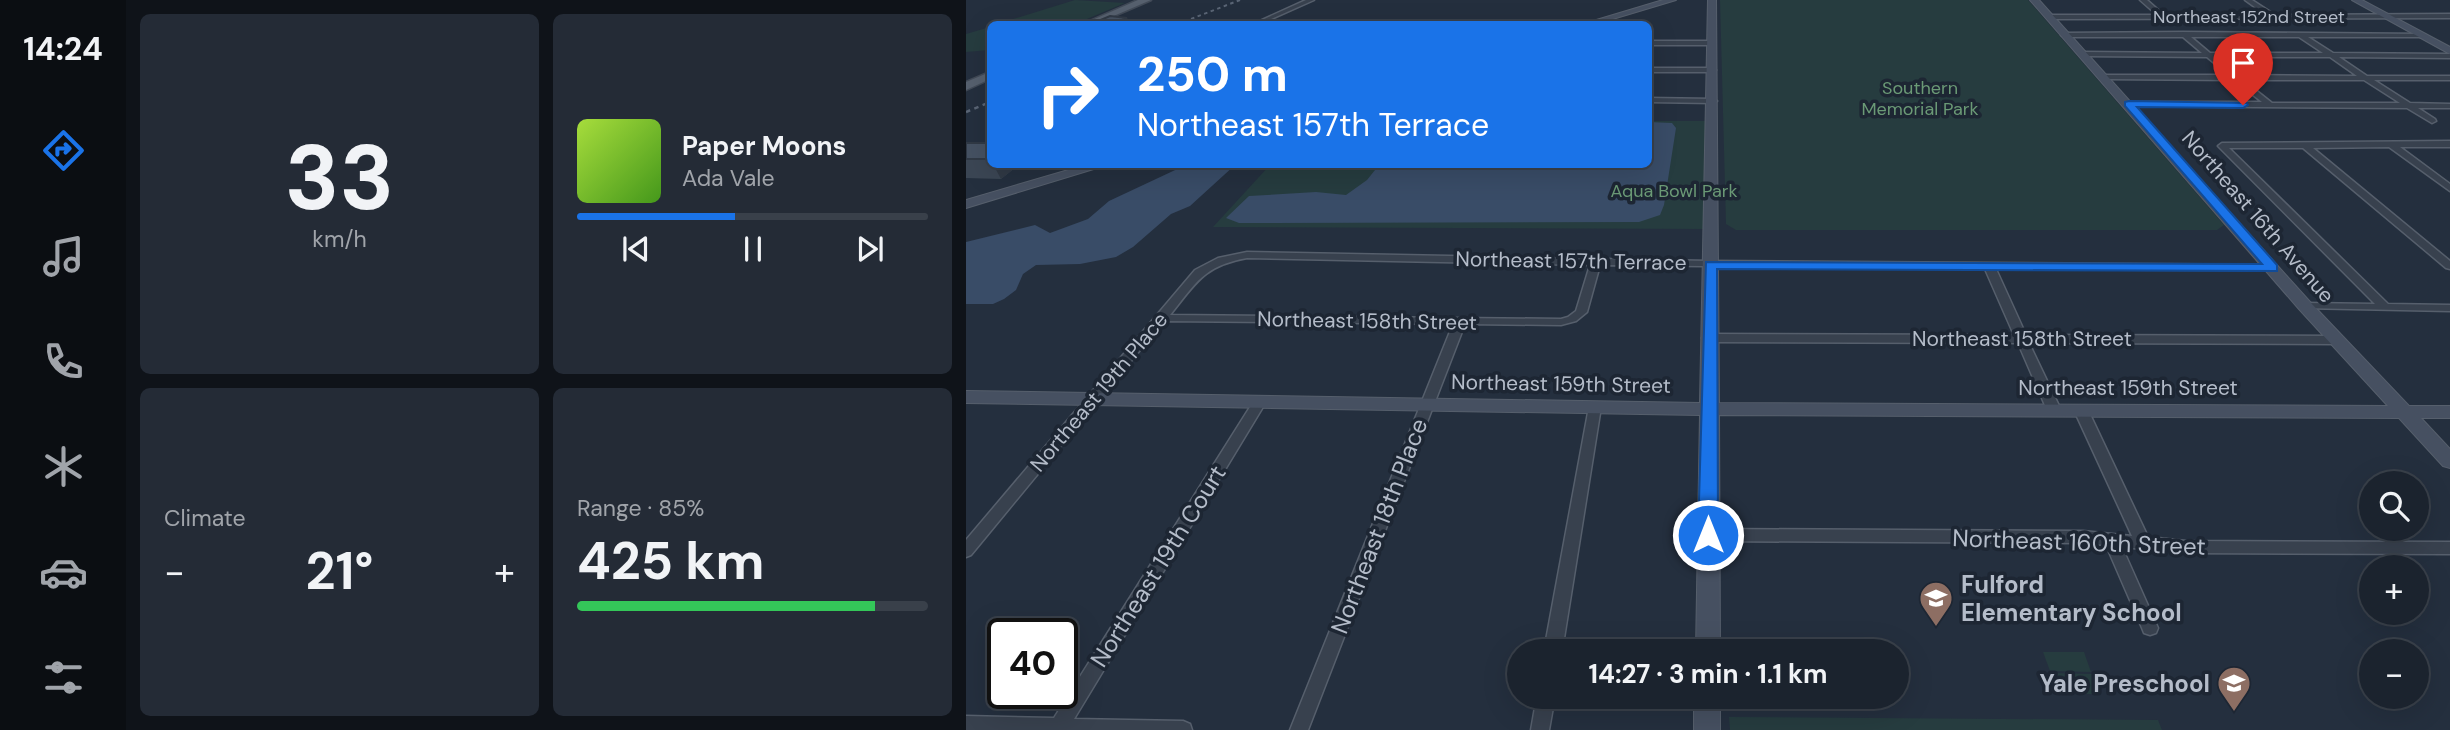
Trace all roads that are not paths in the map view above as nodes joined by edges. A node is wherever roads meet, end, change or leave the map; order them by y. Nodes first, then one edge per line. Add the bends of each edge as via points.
1 (1146, 0) edge
2 (1160, 0) edge
3 (1311, 0) edge
4 (1672, 0) edge
5 (1711, 0) edge
6 (2034, 0) edge
7 (2143, 0) edge
8 (2248, 0) edge
9 (2356, 0) edge
10 (2386, 16) junction
11 (2450, 16) edge
12 (2049, 17) junction
13 (2163, 17) junction
14 (2273, 17) junction
15 (1095, 21) edge
16 (1113, 21) edge
17 (1263, 21) edge
18 (1598, 21) edge
19 (2064, 35) junction
20 (2185, 35) junction
21 (2301, 35) junction
22 (2421, 35) junction
23 (1652, 43) edge
24 (1712, 43) junction
25 (2445, 46) edge
26 (2083, 54) junction
27 (2450, 54) edge
28 (2209, 55) junction
29 (2331, 55) junction
30 (987, 67) edge
31 (1652, 70) edge
32 (1712, 70) junction
33 (987, 76) edge
34 (966, 77) edge
35 (2103, 77) junction
36 (2236, 77) junction
37 (2366, 78) junction
38 (2450, 78) edge
39 (966, 86) edge
40 (1652, 100) edge
41 (1713, 100) junction
42 (2129, 104) junction
43 (2270, 105) junction
44 (2408, 106) junction
45 (2450, 106) edge
46 (2432, 121) dead end
47 (2305, 145) junction
48 (2392, 145) junction
49 (2450, 145) edge
50 (1090, 168) edge
51 (2448, 185) edge
52 (966, 204) edge
53 (1247, 255) joint
54 (1596, 262) junction
55 (1710, 264) junction
56 (1989, 266) junction
57 (2450, 266) edge
58 (2273, 268) junction
59 (2305, 306) junction
60 (2385, 307) junction
61 (2450, 308) edge
62 (1161, 318) junction
63 (1461, 322) junction
64 (1708, 338) junction
65 (2022, 338) junction
66 (2336, 340) junction
67 (966, 397) edge
68 (1093, 400) junction
69 (1260, 402) junction
70 (1426, 405) junction
71 (1595, 407) junction
72 (1708, 409) junction
73 (2054, 410) junction
74 (2081, 410) junction
75 (2405, 412) junction
76 (2450, 412) edge
77 (2450, 461) edge
78 (966, 531) edge
79 (983, 531) junction
80 (1708, 535) junction
81 (2111, 539) junction
82 (2143, 544) junction
83 (2450, 548) edge
84 (966, 551) edge
85 (2150, 628) dead end
86 (1555, 639) edge
87 (1708, 639) edge
88 (1544, 709) edge
89 (1707, 709) edge
90 (966, 725) edge
91 (1058, 728) edge
92 (1183, 730) edge
93 (1299, 730) edge
94 (1540, 730) edge
95 (1707, 730) edge

1 - 15 main road
2 - 16 main road
3 - 17 street
4 - 18 street
5 - 24 street
6 - 12 street, Northeast 16th Avenue
7 - 13 street
8 - 14 street
9 - 10 street
10 - 11 street, Northeast 152nd Street
10 - 14 street, Northeast 152nd Street
10 - 22 street
12 - 13 street, Northeast 152nd Street
12 - 19 street, Northeast 16th Avenue
13 - 14 street, Northeast 152nd Street
13 - 20 street
14 - 21 street
19 - 20 street
19 - 26 street, Northeast 16th Avenue
20 - 21 street
20 - 28 street
21 - 22 street
21 - 29 street
22 - 25 street
23 - 24 street
24 - 32 street
25 - 27 street
26 - 28 street
26 - 35 street, Northeast 16th Avenue
27 - 29 street
28 - 29 street
28 - 36 street
29 - 37 street
30 - 34 main road
31 - 32 street
32 - 41 street
33 - 39 main road
35 - 36 street
35 - 42 street, Northeast 16th Avenue
36 - 37 street
36 - 43 street
37 - 38 street
37 - 44 street
40 - 41 street
41 - 55 street
42 - 43 street
42 - 58 street, Northeast 16th Avenue
43 - 44 street
44 - 45 street
44 - 46 street
47 - 48 street
47 - 57 street
47 - 60 street via 2222,146
48 - 49 street
48 - 51 street
50 - 52 street
53 - 54 street, Northeast 157th Terrace
53 - 62 street, Northeast 19th Place via 1208,265
54 - 55 street, Northeast 157th Terrace
54 - 63 street, Northeast 158th Street via 1581,312 1572,319
55 - 56 street, Northeast 157th Terrace
55 - 64 street
56 - 58 street, Northeast 157th Terrace
56 - 65 street
58 - 59 street, Northeast 16th Avenue
59 - 60 street
59 - 66 street, Northeast 16th Avenue
60 - 61 street
62 - 63 street, Northeast 158th Street
62 - 68 street, Northeast 19th Place
63 - 70 street, Northeast 18th Place
64 - 65 street, Northeast 158th Street
64 - 72 street
65 - 66 street, Northeast 158th Street
65 - 73 street
66 - 75 street, Northeast 16th Avenue
67 - 68 street, Northeast 159th Street
68 - 69 street, Northeast 159th Street
68 - 79 street, Northeast 19th Place
69 - 70 street, Northeast 159th Street
69 - 91 street, Northeast 19th Court
70 - 71 street, Northeast 159th Street
70 - 93 street, Northeast 18th Place
71 - 72 street, Northeast 159th Street
71 - 86 street
72 - 73 street, Northeast 159th Street
72 - 80 street
73 - 74 street, Northeast 159th Street
74 - 75 street, Northeast 159th Street
74 - 82 street
75 - 76 street, Northeast 159th Street
75 - 77 street, Northeast 16th Avenue
78 - 79 street
79 - 84 street, Northeast 19th Place
80 - 81 street, Northeast 160th Street
80 - 87 street
81 - 82 street, Northeast 160th Street
81 - 85 street
82 - 83 street, Northeast 160th Street
88 - 94 street
89 - 95 street
90 - 91 street
91 - 92 street

